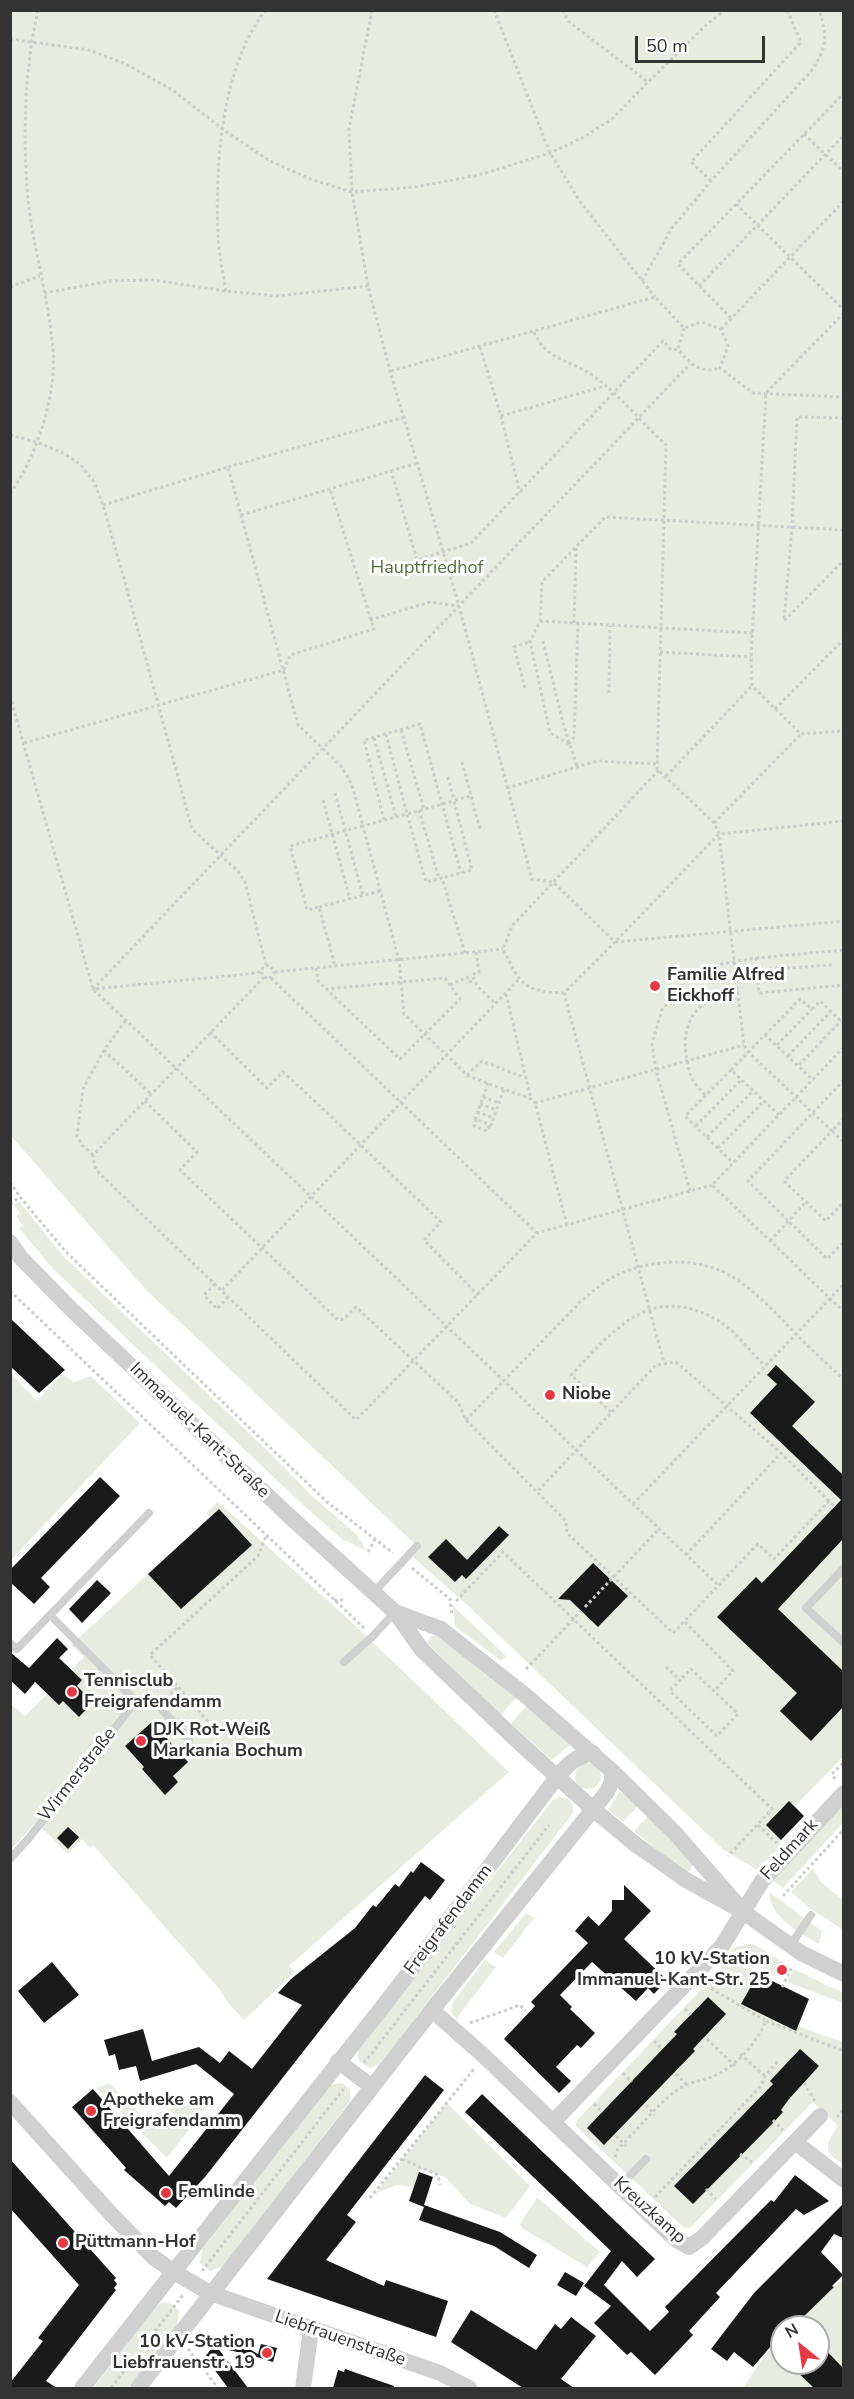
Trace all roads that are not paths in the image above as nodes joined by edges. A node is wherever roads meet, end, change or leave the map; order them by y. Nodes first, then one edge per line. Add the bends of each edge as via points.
1 (10, 1242) edge
2 (149, 1513) dead end
3 (417, 1546) dead end
4 (843, 1568) edge
5 (374, 1593) junction
6 (395, 1612) junction
7 (50, 1616) junction
8 (10, 1643) edge
9 (843, 1643) edge
10 (344, 1662) dead end
11 (136, 1701) junction
12 (189, 1740) dead end
13 (593, 1754) junction
14 (612, 1771) junction
15 (557, 1777) junction
16 (842, 1790) edge
17 (593, 1809) junction
18 (10, 1859) edge
19 (742, 1911) junction
20 (811, 1915) dead end
21 (795, 1949) junction
22 (843, 1974) edge
23 (432, 2010) junction
24 (338, 2061) junction
25 (372, 2086) junction
26 (10, 2102) edge
27 (820, 2116) dead end
28 (553, 2122) junction
29 (795, 2142) junction
30 (646, 2159) dead end
31 (843, 2180) edge
32 (620, 2186) junction
33 (174, 2272) junction
34 (210, 2293) junction
35 (311, 2330) junction
36 (82, 2388) edge
37 (138, 2388) edge
38 (303, 2388) edge
39 (469, 2388) edge

1 - 5 street, Immanuel-Kant-Straße via 71,1309
2 - 7 lane
3 - 5 lane
4 - 9 lane via 806,1608
5 - 6 street, Immanuel-Kant-Straße
6 - 10 lane
6 - 13 street, Immanuel-Kant-Straße via 441,1629
6 - 15 street, Immanuel-Kant-Straße via 422,1650
7 - 8 lane via 17,1649
7 - 11 lane
11 - 12 lane via 158,1705
11 - 18 lane, Wirmerstraße
13 - 14 street, Immanuel-Kant-Straße
13 - 15 street via 581,1755
14 - 17 street via 607,1792
14 - 19 street, Immanuel-Kant-Straße via 675,1833
15 - 17 street, Immanuel-Kant-Straße
15 - 24 street, Freigrafendamm
16 - 19 street, Feldmark via 769,1872
17 - 19 street, Immanuel-Kant-Straße via 686,1880
17 - 23 street
19 - 21 street, Immanuel-Kant-Straße
19 - 28 street via 722,1946
20 - 21 lane
21 - 22 street, Immanuel-Kant-Straße
23 - 25 street
23 - 28 street, Kreuzkamp
24 - 25 street
24 - 33 street, Freigrafendamm
25 - 34 street
26 - 33 street via 111,2214 153,2257
27 - 29 street, Kreuzkamp
28 - 32 street, Kreuzkamp
29 - 31 street
29 - 32 street, Kreuzkamp via 689,2247 675,2239
30 - 32 lane
33 - 34 street
33 - 36 street, Freigrafendamm
34 - 35 street, Liebfrauenstraße
34 - 37 street
35 - 38 street
35 - 39 street, Liebfrauenstraße via 440,2373

